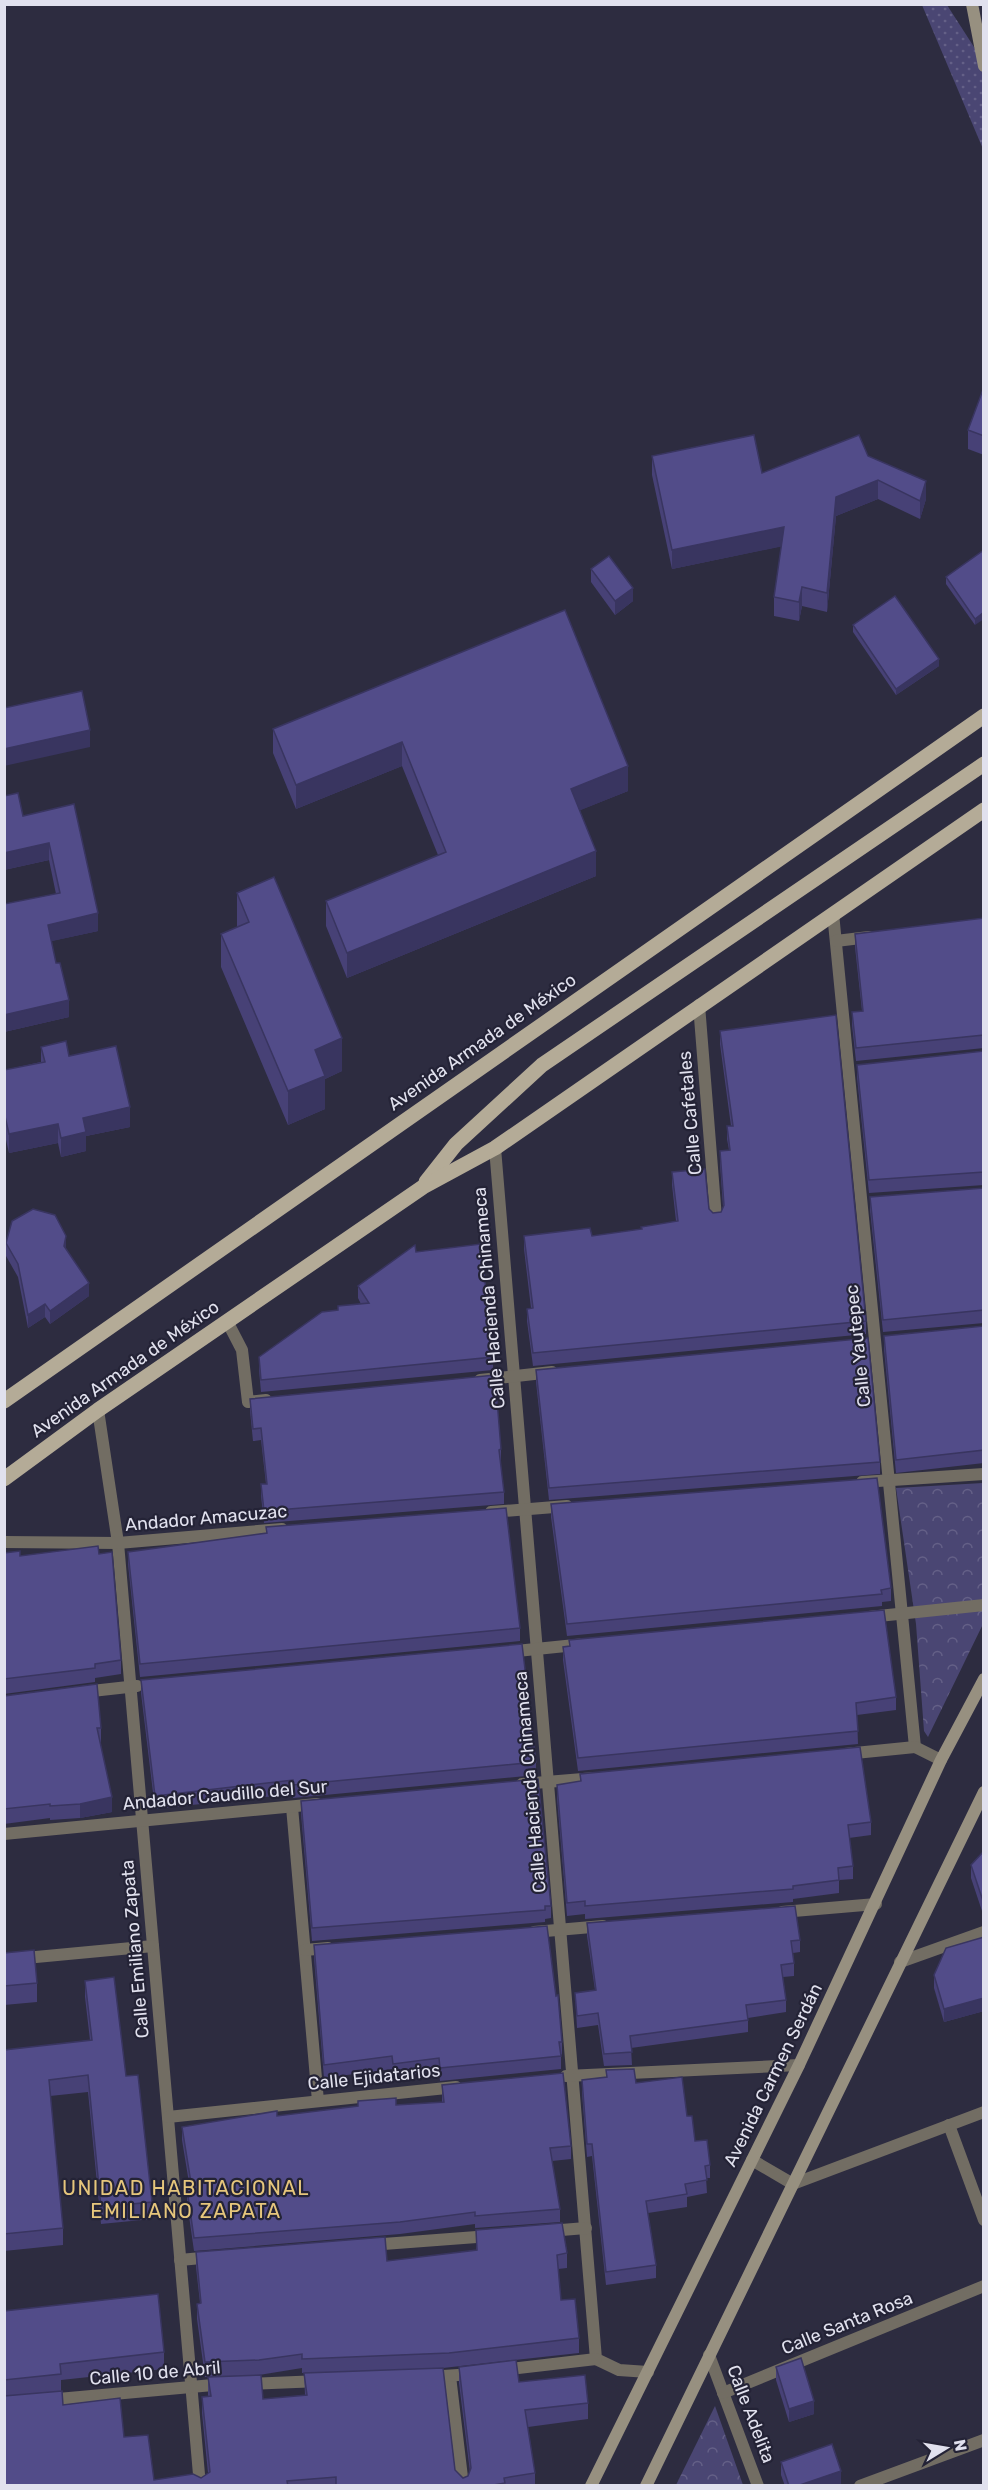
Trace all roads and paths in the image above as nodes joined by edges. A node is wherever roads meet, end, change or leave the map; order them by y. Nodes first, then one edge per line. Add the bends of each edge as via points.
1 (973, 4) edge
2 (984, 19) edge
3 (984, 66) edge
4 (984, 716) edge
5 (984, 764) edge
6 (984, 810) edge
7 (833, 913) junction
8 (881, 936) edge
9 (836, 941) junction
10 (699, 1005) junction
11 (495, 1148) junction
12 (423, 1186) junction
13 (716, 1218) edge
14 (227, 1321) junction
15 (561, 1372) edge
16 (514, 1376) junction
17 (468, 1381) edge
18 (283, 1399) edge
19 (4, 1401) edge
20 (98, 1410) junction
21 (984, 1474) edge
22 (4, 1479) edge
23 (889, 1480) junction
24 (854, 1483) edge
25 (584, 1505) edge
26 (525, 1510) junction
27 (478, 1514) edge
28 (292, 1529) edge
29 (4, 1542) edge
30 (118, 1543) junction
31 (984, 1605) edge
32 (902, 1614) junction
33 (855, 1618) edge
34 (596, 1643) edge
35 (537, 1649) junction
36 (489, 1654) edge
37 (984, 1678) edge
38 (155, 1684) edge
39 (131, 1686) junction
40 (73, 1693) edge
41 (915, 1747) junction
42 (832, 1755) edge
43 (941, 1760) junction
44 (607, 1776) edge
45 (548, 1782) junction
46 (513, 1785) edge
47 (984, 1792) edge
48 (327, 1803) edge
49 (292, 1807) junction
50 (142, 1821) junction
51 (4, 1834) edge
52 (876, 1905) junction
53 (770, 1913) edge
54 (619, 1925) edge
55 (560, 1929) junction
56 (526, 1932) edge
57 (984, 1932) edge
58 (153, 1946) junction
59 (340, 1947) edge
60 (305, 1950) junction
61 (4, 1960) edge
62 (900, 1962) junction
63 (799, 2065) junction
64 (573, 2076) junction
65 (550, 2078) edge
66 (469, 2086) edge
67 (318, 2101) junction
68 (984, 2112) edge
69 (168, 2117) junction
70 (949, 2125) junction
71 (752, 2160) junction
72 (793, 2184) junction
73 (984, 2220) edge
74 (586, 2228) junction
75 (538, 2232) edge
76 (502, 2235) edge
77 (359, 2246) edge
78 (228, 2256) edge
79 (180, 2260) junction
80 (984, 2286) edge
81 (709, 2355) junction
82 (596, 2359) junction
83 (648, 2372) junction
84 (450, 2376) junction
85 (415, 2378) edge
86 (333, 2380) edge
87 (191, 2386) junction
88 (723, 2393) junction
89 (31, 2402) edge
90 (984, 2440) edge
91 (200, 2486) edge
92 (463, 2486) edge
93 (591, 2486) edge
94 (646, 2486) edge
95 (758, 2486) edge
96 (860, 2486) edge

1 - 2 street
1 - 3 street
4 - 19 main road, Avenida Armada de México
5 - 12 main road via 542,1065 456,1144
6 - 7 main road, Avenida Armada de México
7 - 9 street, Calle Yautepec
7 - 10 main road, Avenida Armada de México
8 - 9 street
9 - 23 street, Calle Yautepec via 867,1202
10 - 11 main road, Avenida Armada de México
10 - 13 street, Calle Cafetales
11 - 12 main road, Avenida Armada de México
11 - 16 street, Calle Hacienda Chinameca
12 - 14 main road, Avenida Armada de México
14 - 18 street via 242,1350 248,1402
14 - 20 main road, Avenida Armada de México
15 - 16 street
16 - 17 street
16 - 26 street, Calle Hacienda Chinameca
20 - 22 main road, Avenida Armada de México
20 - 30 street, Calle Emiliano Zapata
21 - 23 street
23 - 24 street
23 - 32 street, Calle Yautepec
25 - 26 street
26 - 27 street
26 - 35 street, Calle Hacienda Chinameca
28 - 30 street, Andador Amacuzac
29 - 30 street, Andador Amacuzac
30 - 39 street, Calle Emiliano Zapata
31 - 32 street
32 - 33 street
32 - 41 street, Calle Yautepec
34 - 35 street
35 - 36 street
35 - 45 street, Calle Hacienda Chinameca
37 - 43 street, Avenida Carmen Serdán
38 - 39 street
39 - 40 street
39 - 50 street, Calle Emiliano Zapata
41 - 42 street
41 - 43 street
43 - 52 street, Avenida Carmen Serdán
44 - 45 street
45 - 46 street
45 - 55 street, Calle Hacienda Chinameca
47 - 62 street
48 - 49 street, Andador Caudillo del Sur
49 - 50 street, Andador Caudillo del Sur
49 - 60 street
50 - 51 street, Andador Caudillo del Sur
50 - 58 street, Calle Emiliano Zapata
52 - 53 street
52 - 63 street, Avenida Carmen Serdán
54 - 55 street
55 - 56 street
55 - 64 street, Calle Hacienda Chinameca
57 - 62 street
58 - 61 street
58 - 69 street, Calle Emiliano Zapata
59 - 60 street
60 - 67 street
62 - 72 street
63 - 64 street
63 - 71 street, Avenida Carmen Serdán
64 - 65 street
64 - 74 street, Calle Hacienda Chinameca
66 - 67 street, Calle Ejidatarios
67 - 69 street, Calle Ejidatarios
68 - 70 street
69 - 79 street, Calle Emiliano Zapata
70 - 72 street
70 - 73 street
71 - 72 street
71 - 83 street, Avenida Carmen Serdán
72 - 81 street
74 - 75 street
74 - 82 street, Calle Hacienda Chinameca
76 - 77 street
78 - 79 street
79 - 87 street, Calle Emiliano Zapata
80 - 88 street, Calle Santa Rosa
81 - 88 street, Calle Adelita
81 - 94 street
82 - 83 street via 619,2370
82 - 84 street
83 - 93 street, Avenida Carmen Serdán
84 - 85 street
84 - 92 street
86 - 87 street, Calle 10 de Abril
87 - 89 street, Calle 10 de Abril
87 - 91 street, Calle Emiliano Zapata
88 - 95 street, Calle Adelita
90 - 96 street

